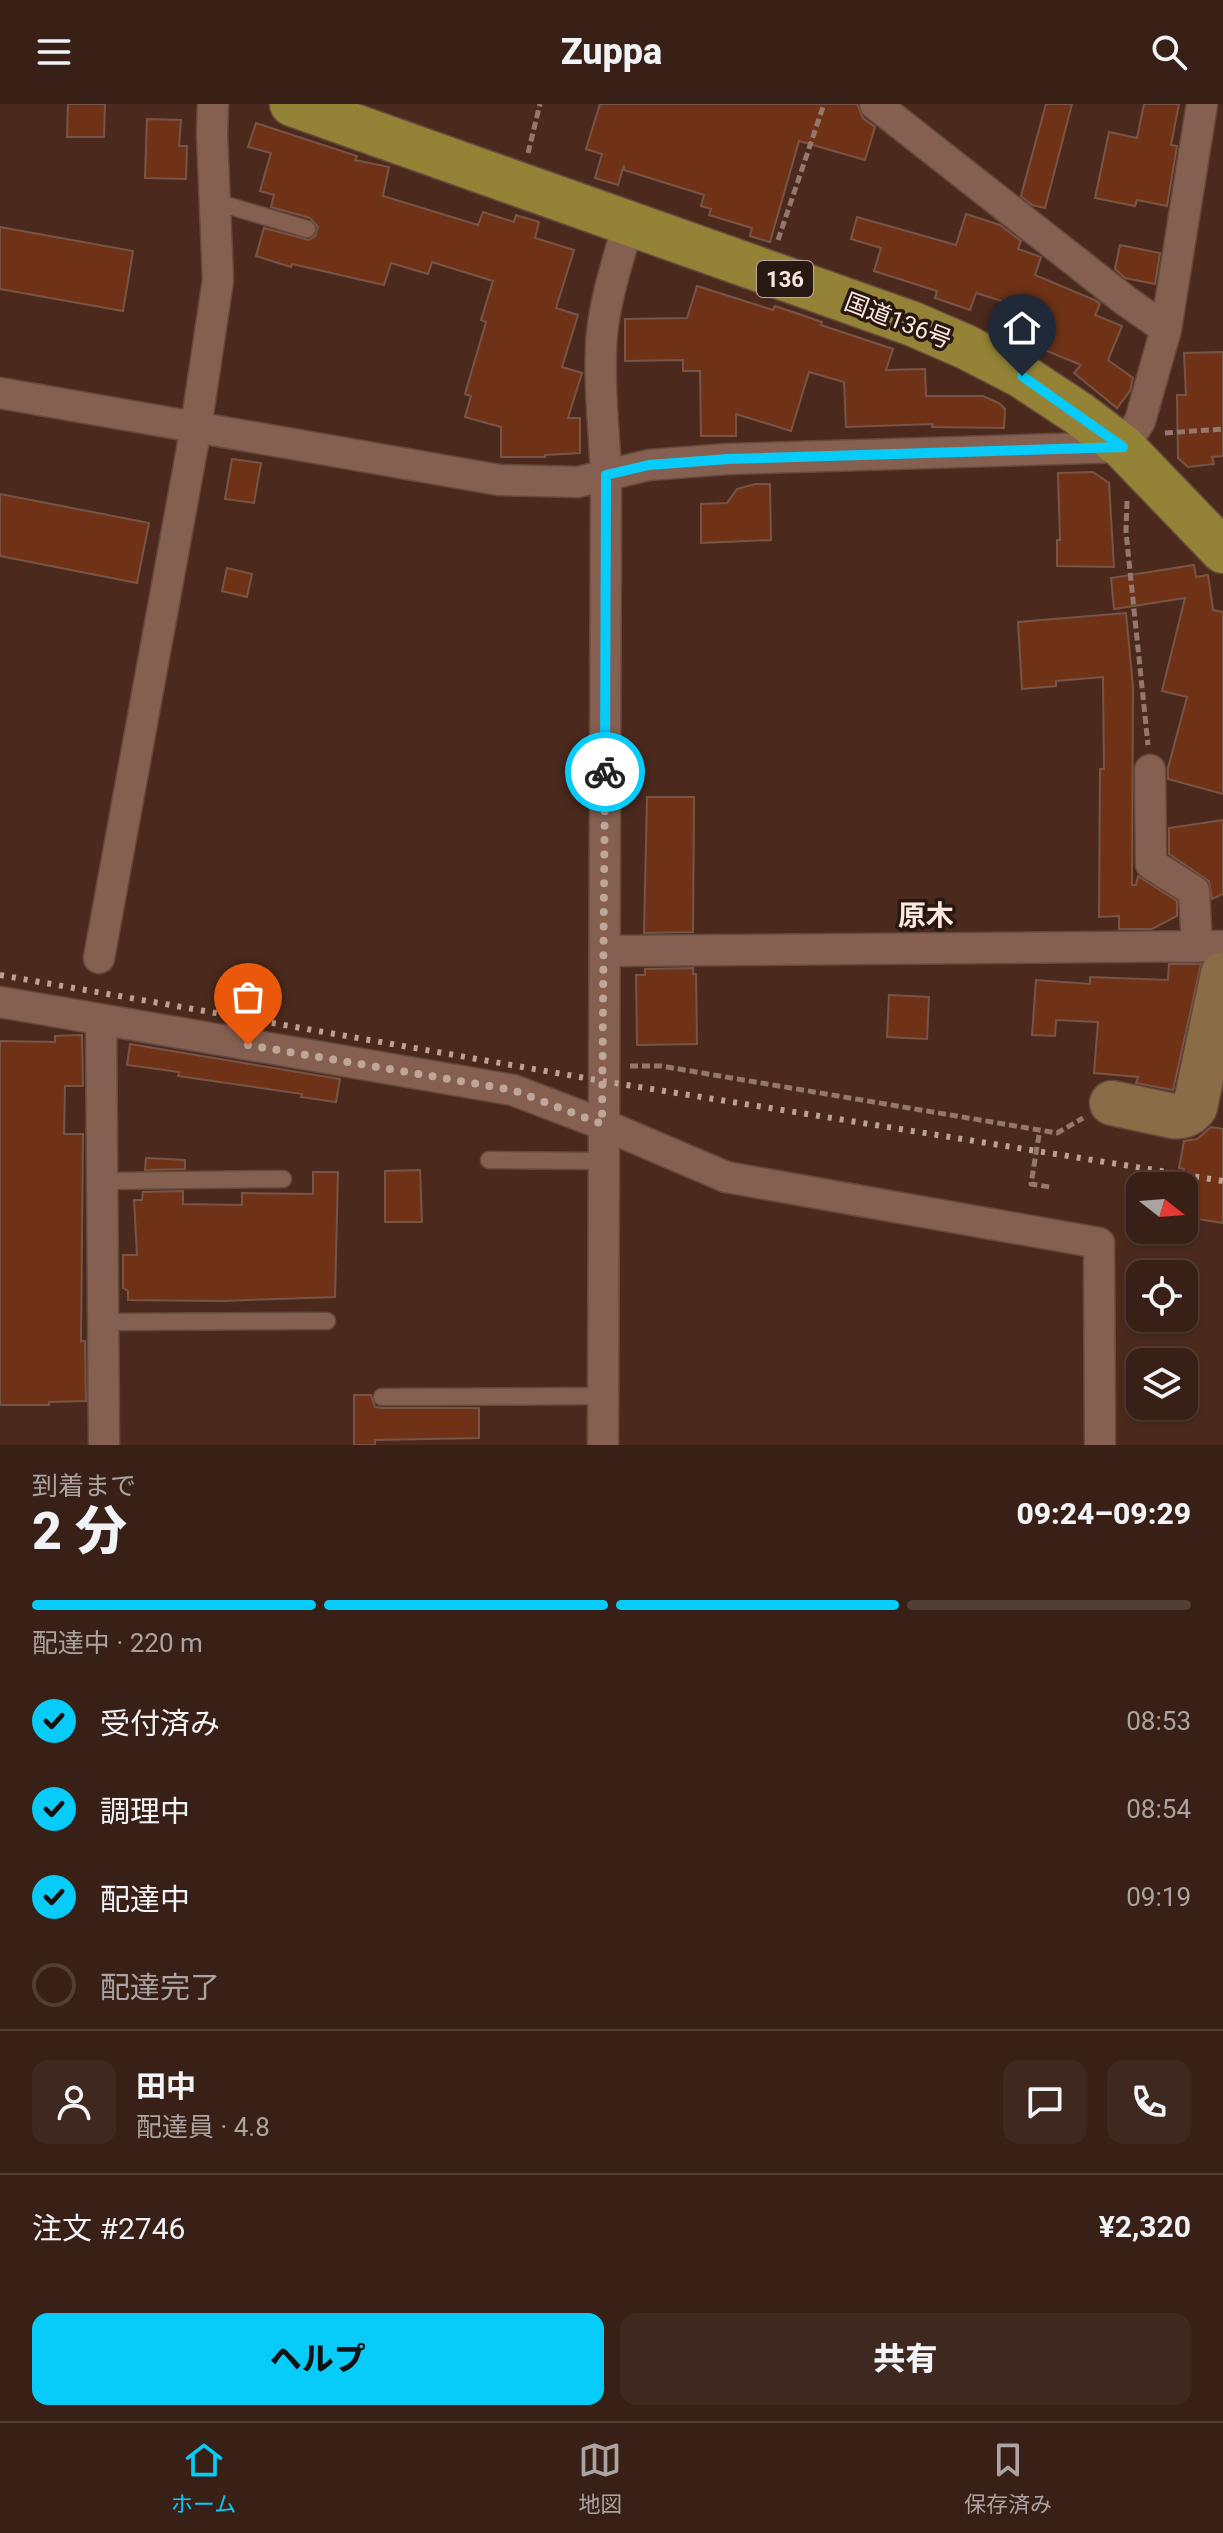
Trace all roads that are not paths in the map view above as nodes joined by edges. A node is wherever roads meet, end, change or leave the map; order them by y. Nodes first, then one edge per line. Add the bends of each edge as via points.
1 (213, 104) edge
2 (292, 104) edge
3 (875, 104) edge
4 (1202, 104) edge
5 (216, 202) junction
6 (628, 225) junction
7 (307, 229) dead end
8 (1166, 329) junction
9 (0, 393) edge
10 (196, 427) junction
11 (1128, 445) junction
12 (606, 475) junction
13 (1223, 551) edge
14 (1150, 770) road end
15 (605, 951) junction
16 (1214, 956) edge
17 (99, 958) dead end
18 (0, 1002) edge
19 (101, 1020) junction
20 (1112, 1103) road end
21 (602, 1124) junction
22 (489, 1160) dead end
23 (602, 1161) junction
24 (283, 1179) dead end
25 (102, 1181) junction
26 (327, 1321) dead end
27 (103, 1322) junction
28 (603, 1396) junction
29 (382, 1397) dead end
30 (104, 1445) edge
31 (603, 1445) edge
32 (1100, 1445) edge

1 - 5 street
2 - 6 highway, 国道136号 / 136
3 - 8 street
4 - 8 street
5 - 7 lane
5 - 10 street via 218,280
6 - 11 highway, 国道136号 / 136 via 966,347
6 - 12 street via 603,330
8 - 11 street
9 - 10 street
10 - 12 street via 499,480 578,482
10 - 17 street
11 - 12 street via 728,459 649,465
11 - 13 highway, 国道136号 / 136
12 - 15 street
14 - 16 street via 1151,864 1194,891
15 - 16 street
15 - 21 street
16 - 20 main road via 1195,1107 1182,1117
18 - 19 street
19 - 21 street via 513,1090
19 - 25 street
21 - 23 street
21 - 32 street via 726,1177 1099,1243
22 - 23 lane
23 - 28 street
24 - 25 lane
25 - 27 street
26 - 27 lane
27 - 30 street
28 - 29 lane
28 - 31 street

